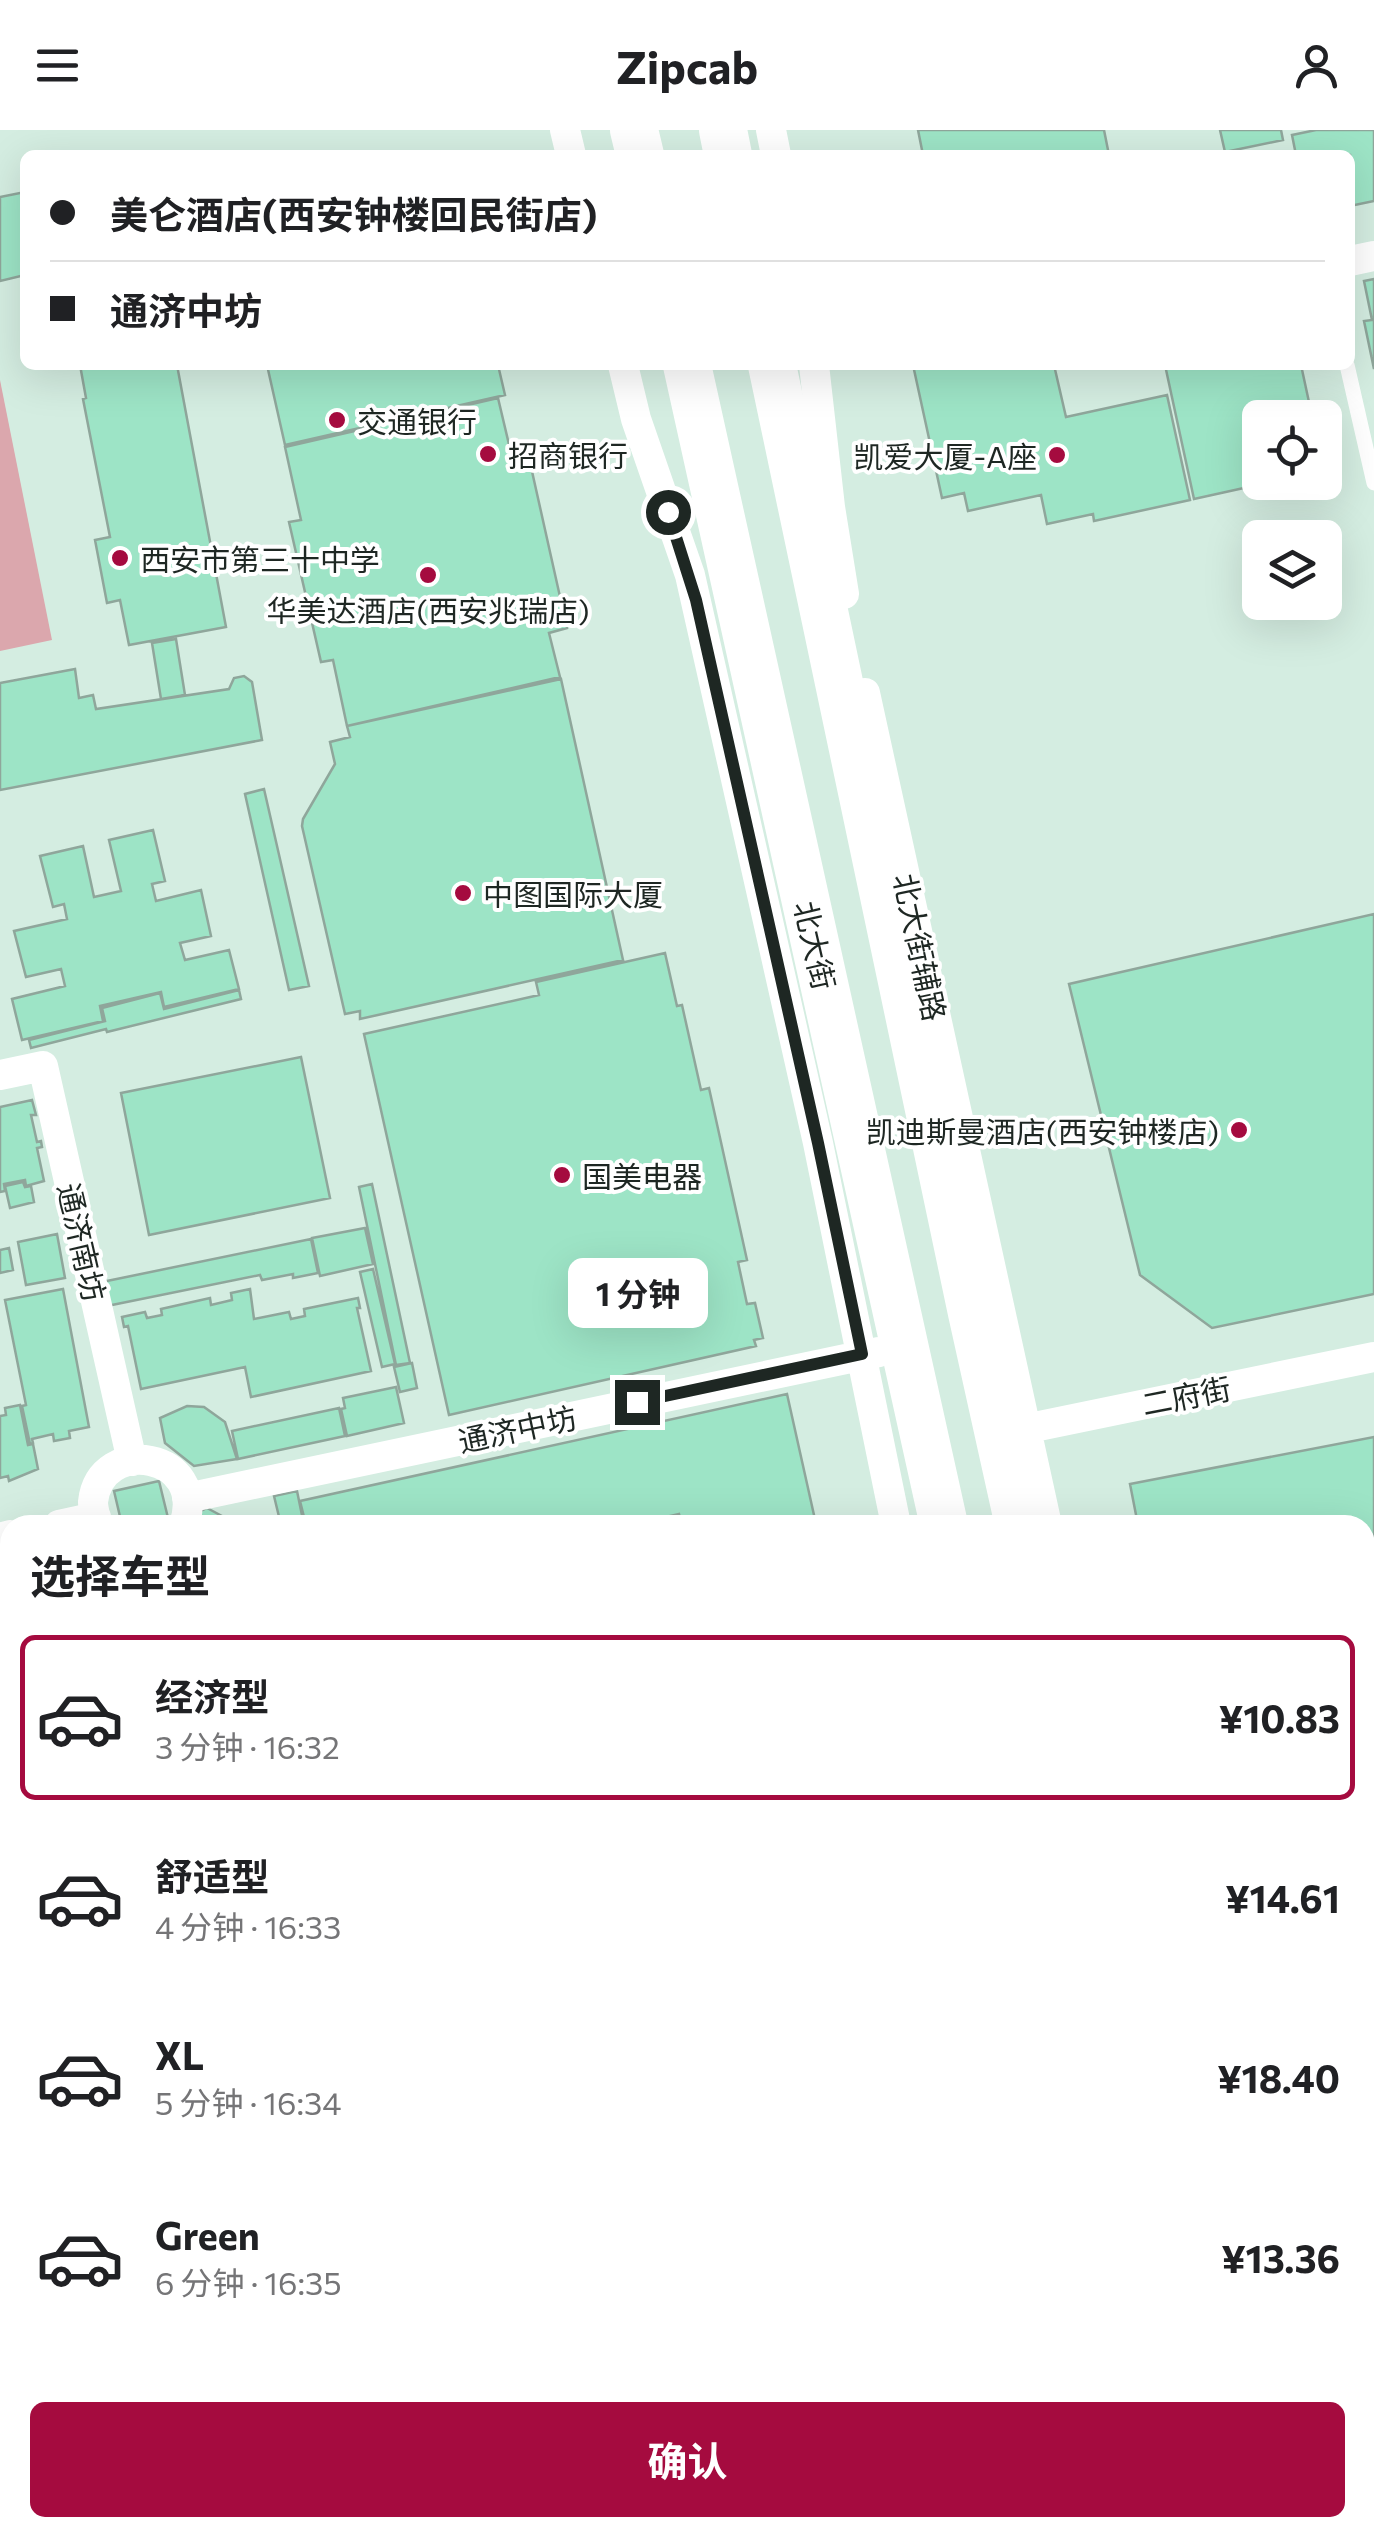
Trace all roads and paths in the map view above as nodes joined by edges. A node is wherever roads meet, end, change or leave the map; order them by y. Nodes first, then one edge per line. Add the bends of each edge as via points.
1 (623, 370) edge
2 (687, 370) edge
3 (773, 370) edge
4 (815, 370) edge
5 (1348, 370) edge
6 (1374, 483) edge
7 (0, 1074) edge
8 (884, 1351) junction
9 (1374, 1357) edge
10 (1012, 1432) junction
11 (132, 1461) junction
12 (186, 1512) edge
13 (95, 1515) edge
14 (895, 1515) edge
15 (941, 1515) edge
16 (1019, 1515) edge
17 (1043, 1515) edge

1 - 8 street via 690,574 814,1124
2 - 8 main road, 北大街
3 - 10 main road
4 - 10 street, 北大街辅路 via 839,575
5 - 6 lane
7 - 11 street, 通济南坊 via 43,1066
8 - 12 street, 通济中坊
8 - 14 street
8 - 15 main road, 北大街
9 - 10 street, 二府街
10 - 16 main road
10 - 17 street, 北大街辅路
11 - 12 street via 168,1466 185,1485
11 - 13 street via 101,1479

